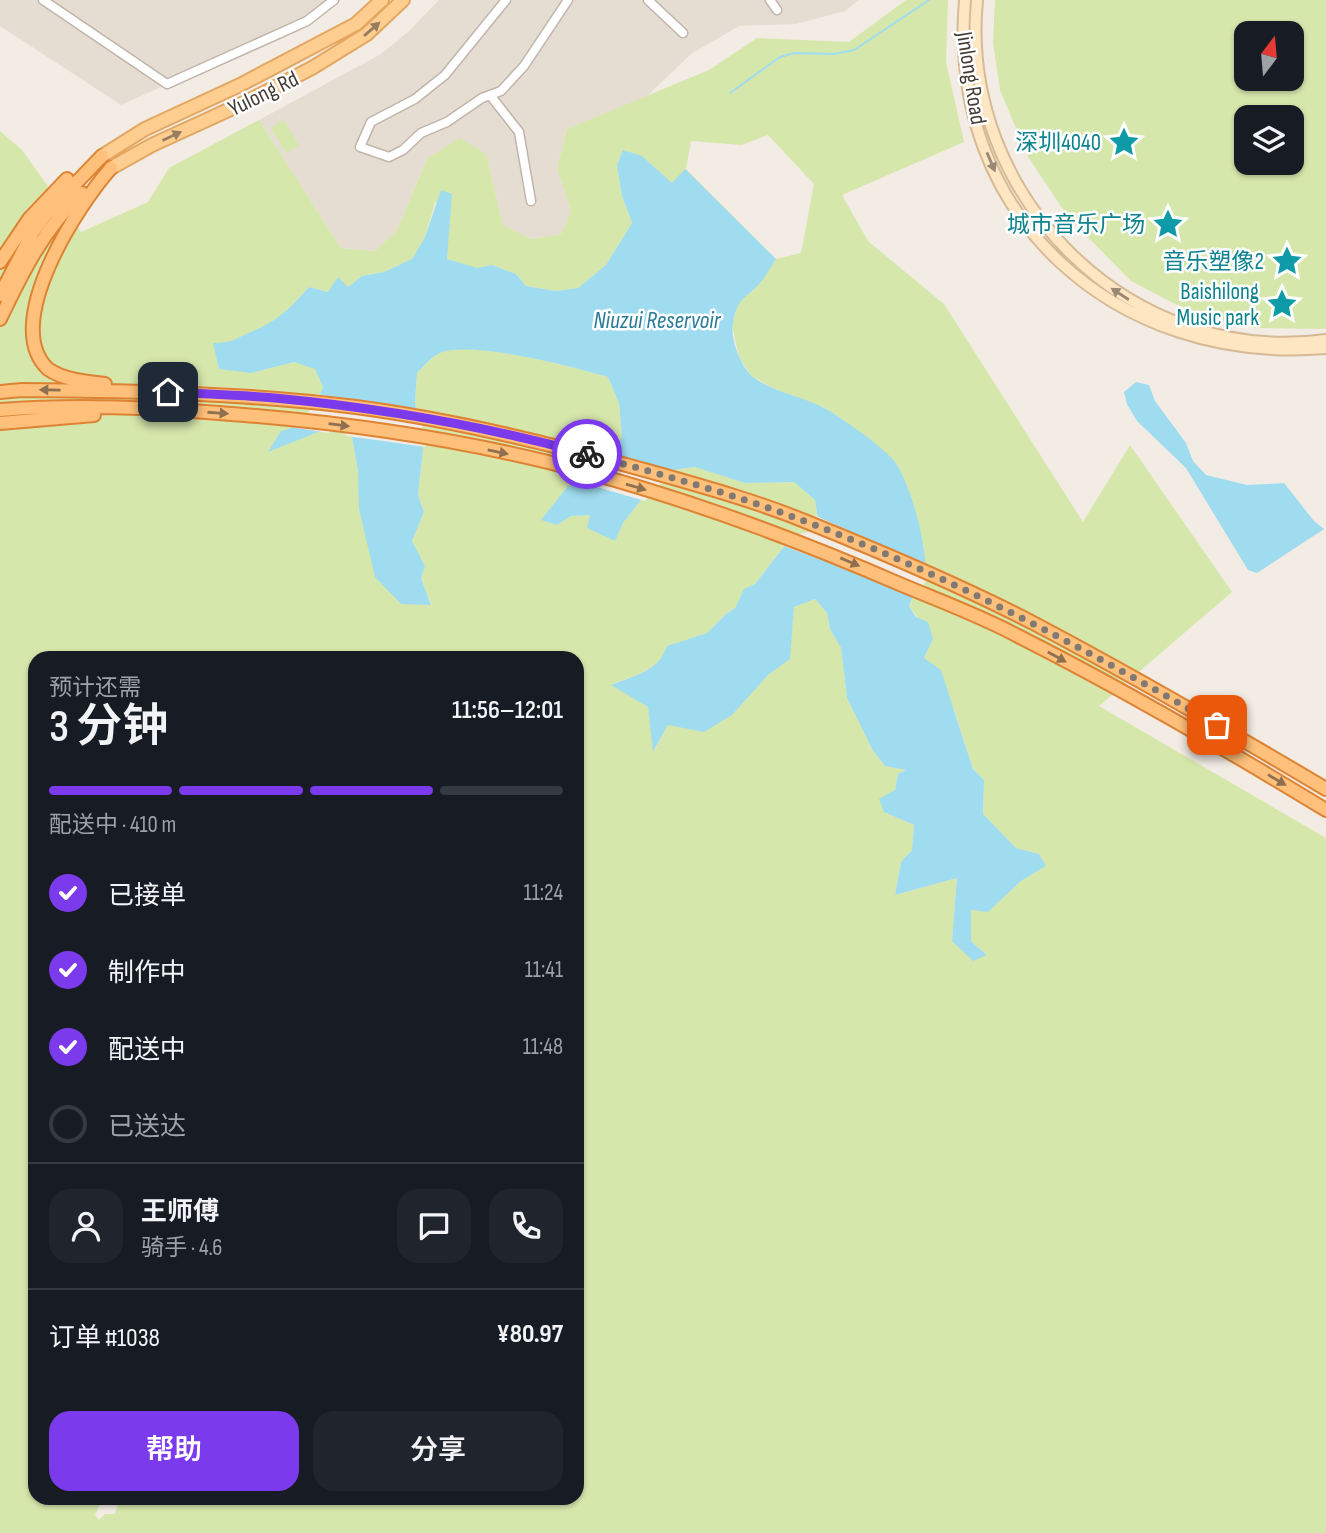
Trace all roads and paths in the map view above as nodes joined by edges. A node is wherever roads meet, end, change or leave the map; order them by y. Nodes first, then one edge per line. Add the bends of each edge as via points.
1 (43, 0) edge
2 (334, 0) edge
3 (372, 0) edge
4 (382, 0) edge
5 (403, 0) edge
6 (506, 0) edge
7 (568, 0) edge
8 (648, 0) edge
9 (769, 0) edge
10 (965, 0) edge
11 (976, 0) edge
12 (777, 10) dead end
13 (356, 24) junction
14 (683, 33) dead end
15 (490, 95) junction
16 (102, 156) junction
17 (111, 168) junction
18 (531, 201) dead end
19 (0, 261) edge
20 (0, 295) edge
21 (1, 318) edge
22 (1326, 340) edge
23 (1326, 348) edge
24 (0, 392) edge
25 (168, 392) junction
26 (164, 409) junction
27 (0, 410) edge
28 (0, 423) edge
29 (1326, 789) edge
30 (1326, 810) edge

1 - 2 street via 167,84 307,21
3 - 13 main road
4 - 13 main road, Yulong Rd
17 -> 5 main road, Yulong Rd via 312,68 367,34
6 - 15 street via 446,75 415,99 371,122 360,148 389,157 421,133
7 - 15 street via 524,65 501,90
8 - 14 street
9 - 12 street
10 -> 23 main road, Jinlong Road via 966,67 984,144 1023,220 1065,268 1124,310 1189,336 1241,348
22 -> 11 main road, Jinlong Road via 1257,341 1192,328 1128,299 1075,259 1035,213 996,142 978,80
13 - 16 main road, Yulong Rd via 145,129
15 - 18 street via 519,132
16 - 19 highway via 46,199
16 - 20 highway via 40,222
17 - 21 highway via 51,226
17 - 25 highway via 49,251 28,308 30,343 47,368 75,379
25 -> 24 highway
25 - 29 highway via 358,408 549,443 804,520 1034,624
26 - 27 highway
26 - 28 highway
26 -> 30 highway via 354,426 546,462 674,497 836,556 1016,634

